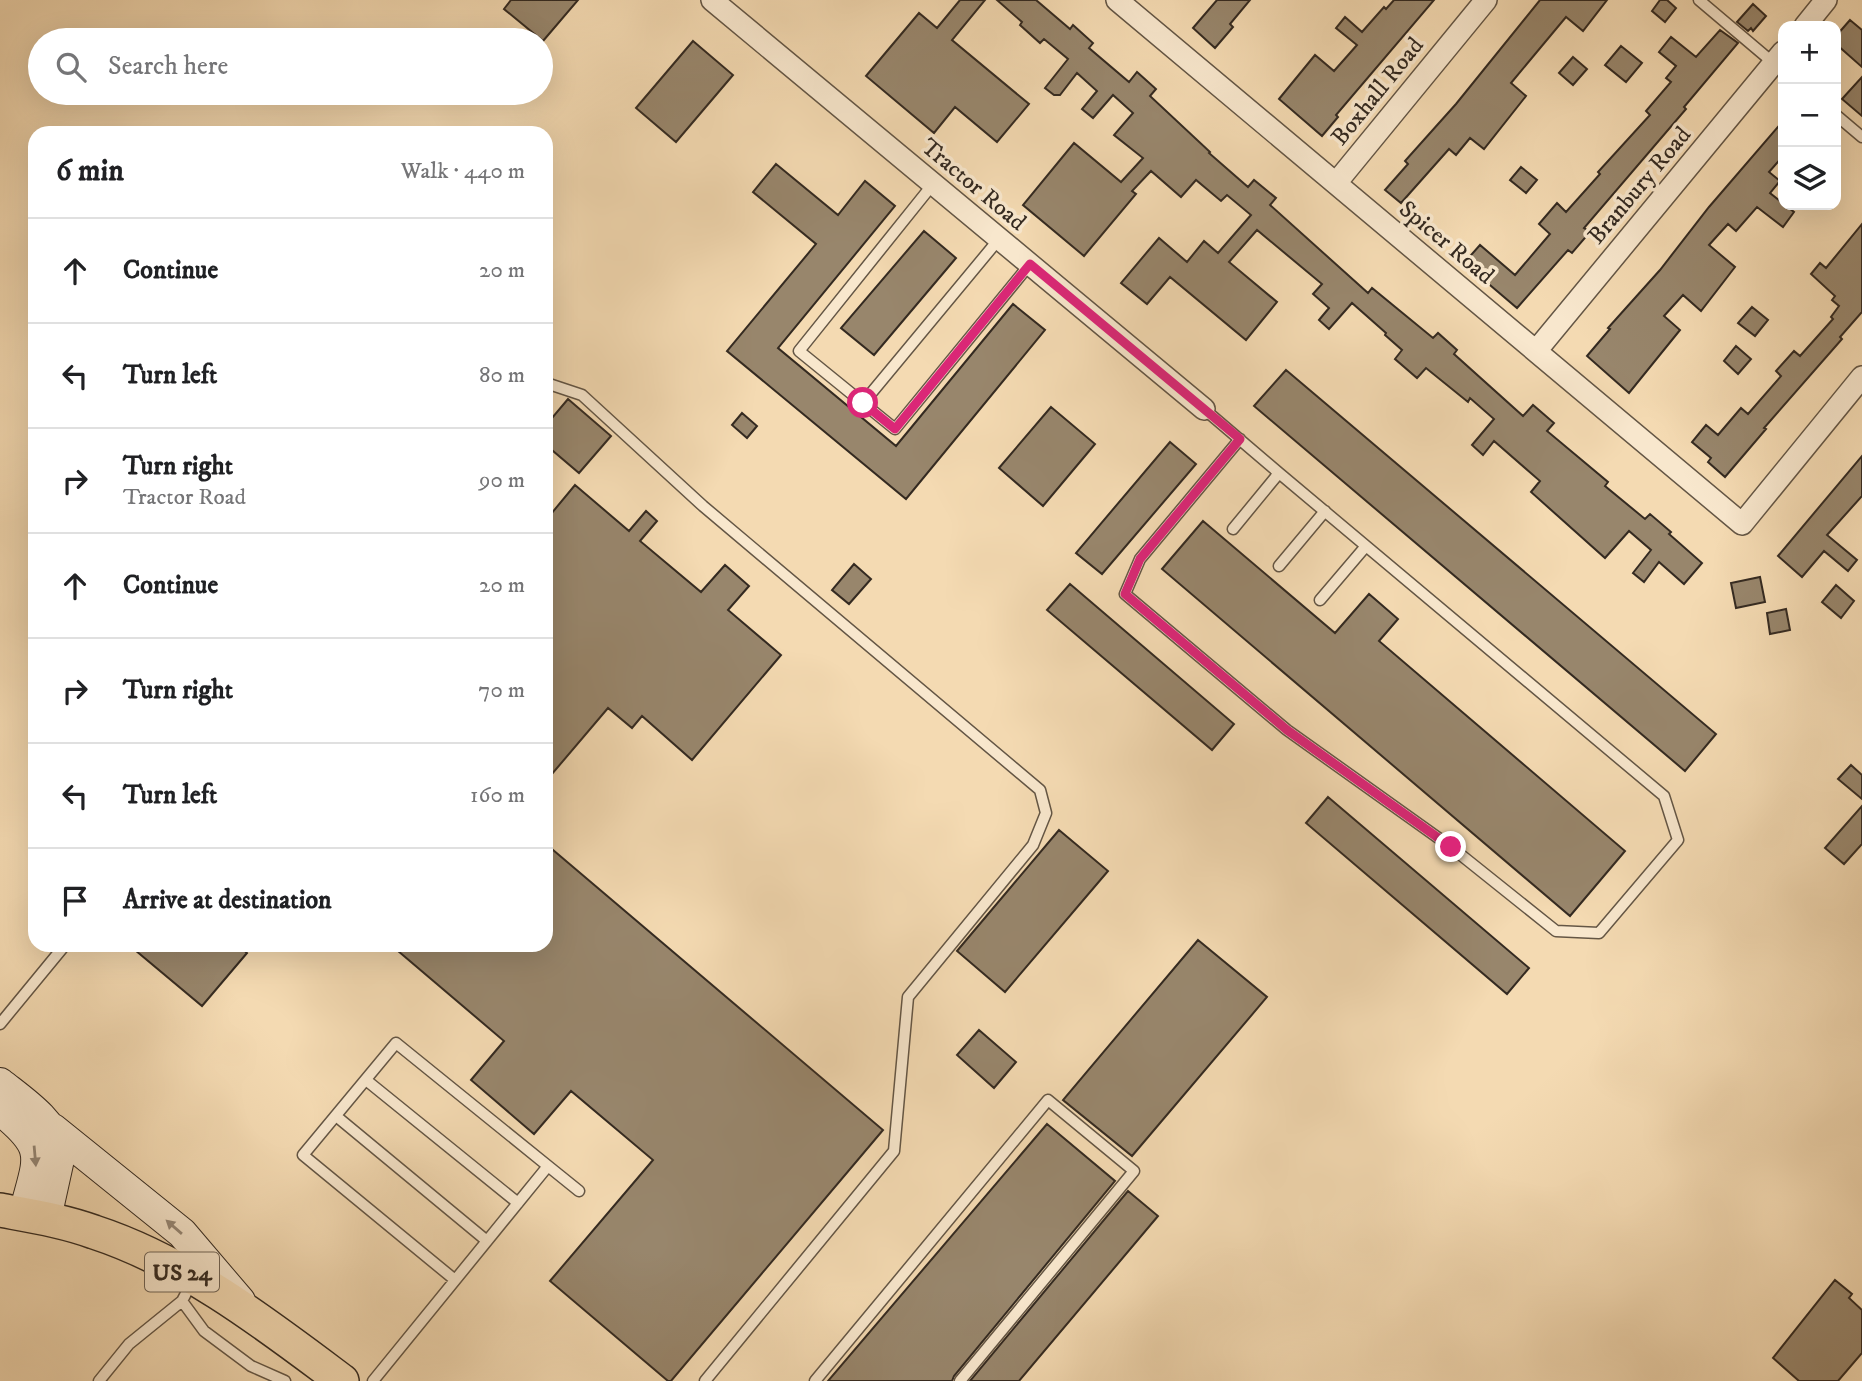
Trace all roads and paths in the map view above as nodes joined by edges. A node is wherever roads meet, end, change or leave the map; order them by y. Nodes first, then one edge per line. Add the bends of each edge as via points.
1 (712, 0) edge
2 (1117, 0) edge
3 (1486, 0) edge
4 (1699, 0) edge
5 (1826, 0) edge
6 (1140, 7) edge
7 (1809, 21) edge
8 (1778, 60) edge
9 (1778, 64) edge
10 (1841, 119) edge
11 (1862, 137) edge
12 (1336, 183) junction
13 (933, 184) junction
14 (999, 239) junction
15 (1030, 264) junction
16 (1536, 351) junction
17 (1862, 377) edge
18 (553, 385) edge
19 (863, 403) junction
20 (1204, 409) joint
21 (1240, 439) junction
22 (1279, 473) junction
23 (1325, 511) junction
24 (1233, 528) dead end
25 (1366, 546) junction
26 (1279, 566) dead end
27 (1320, 600) dead end
28 (59, 952) edge
29 (0, 1024) edge
30 (366, 1080) junction
31 (0, 1083) edge
32 (0, 1110) edge
33 (336, 1116) junction
34 (53, 1129) junction
35 (548, 1166) junction
36 (579, 1191) dead end
37 (518, 1202) junction
38 (23, 1214) edge
39 (487, 1241) junction
40 (455, 1280) junction
41 (188, 1289) junction
42 (252, 1315) junction
43 (328, 1377) edge
44 (99, 1381) edge
45 (285, 1381) edge
46 (373, 1381) edge
47 (705, 1381) edge
48 (815, 1381) edge
49 (960, 1381) edge

1 - 13 street, Tractor Road
2 - 6 street, Spicer Road
3 - 12 street, Boxhall Road
4 - 8 lane
5 - 7 street
6 - 12 street, Spicer Road
9 - 16 street, Branbury Road
10 - 11 lane
12 - 16 street, Spicer Road
13 - 14 street, Tractor Road
13 - 19 lane via 799,351
14 - 15 street, Tractor Road
14 - 19 lane
15 - 19 lane via 895,429
15 - 20 street, Tractor Road
16 - 17 street, Spicer Road via 1742,524
18 - 47 lane via 582,395 703,506 1040,790 1046,813 1033,845 908,997 894,1151
20 - 21 lane
21 - 22 lane
21 - 25 lane via 1140,559 1125,594 1287,730 1451,847 1556,931 1599,933 1678,839 1664,796
22 - 23 lane
22 - 24 lane
23 - 25 lane
23 - 26 lane
25 - 27 lane
28 - 29 lane
30 - 33 lane
30 - 35 lane via 396,1043
30 - 37 lane
31 - 34 street
32 -> 38 street via 28,1135 36,1150
33 - 39 lane
33 - 40 lane via 303,1155
34 - 38 street via 61,1150
42 -> 34 street via 182,1233
35 - 36 lane
35 - 37 lane
37 - 39 lane
38 - 41 main road, US 24 via 95,1232 145,1253
39 - 40 lane
40 - 46 lane
41 - 42 main road, US 24
41 - 44 lane via 129,1344
41 - 45 lane via 204,1331 251,1366
42 - 43 main road, US 24
48 - 49 lane via 1048,1100 1134,1171

